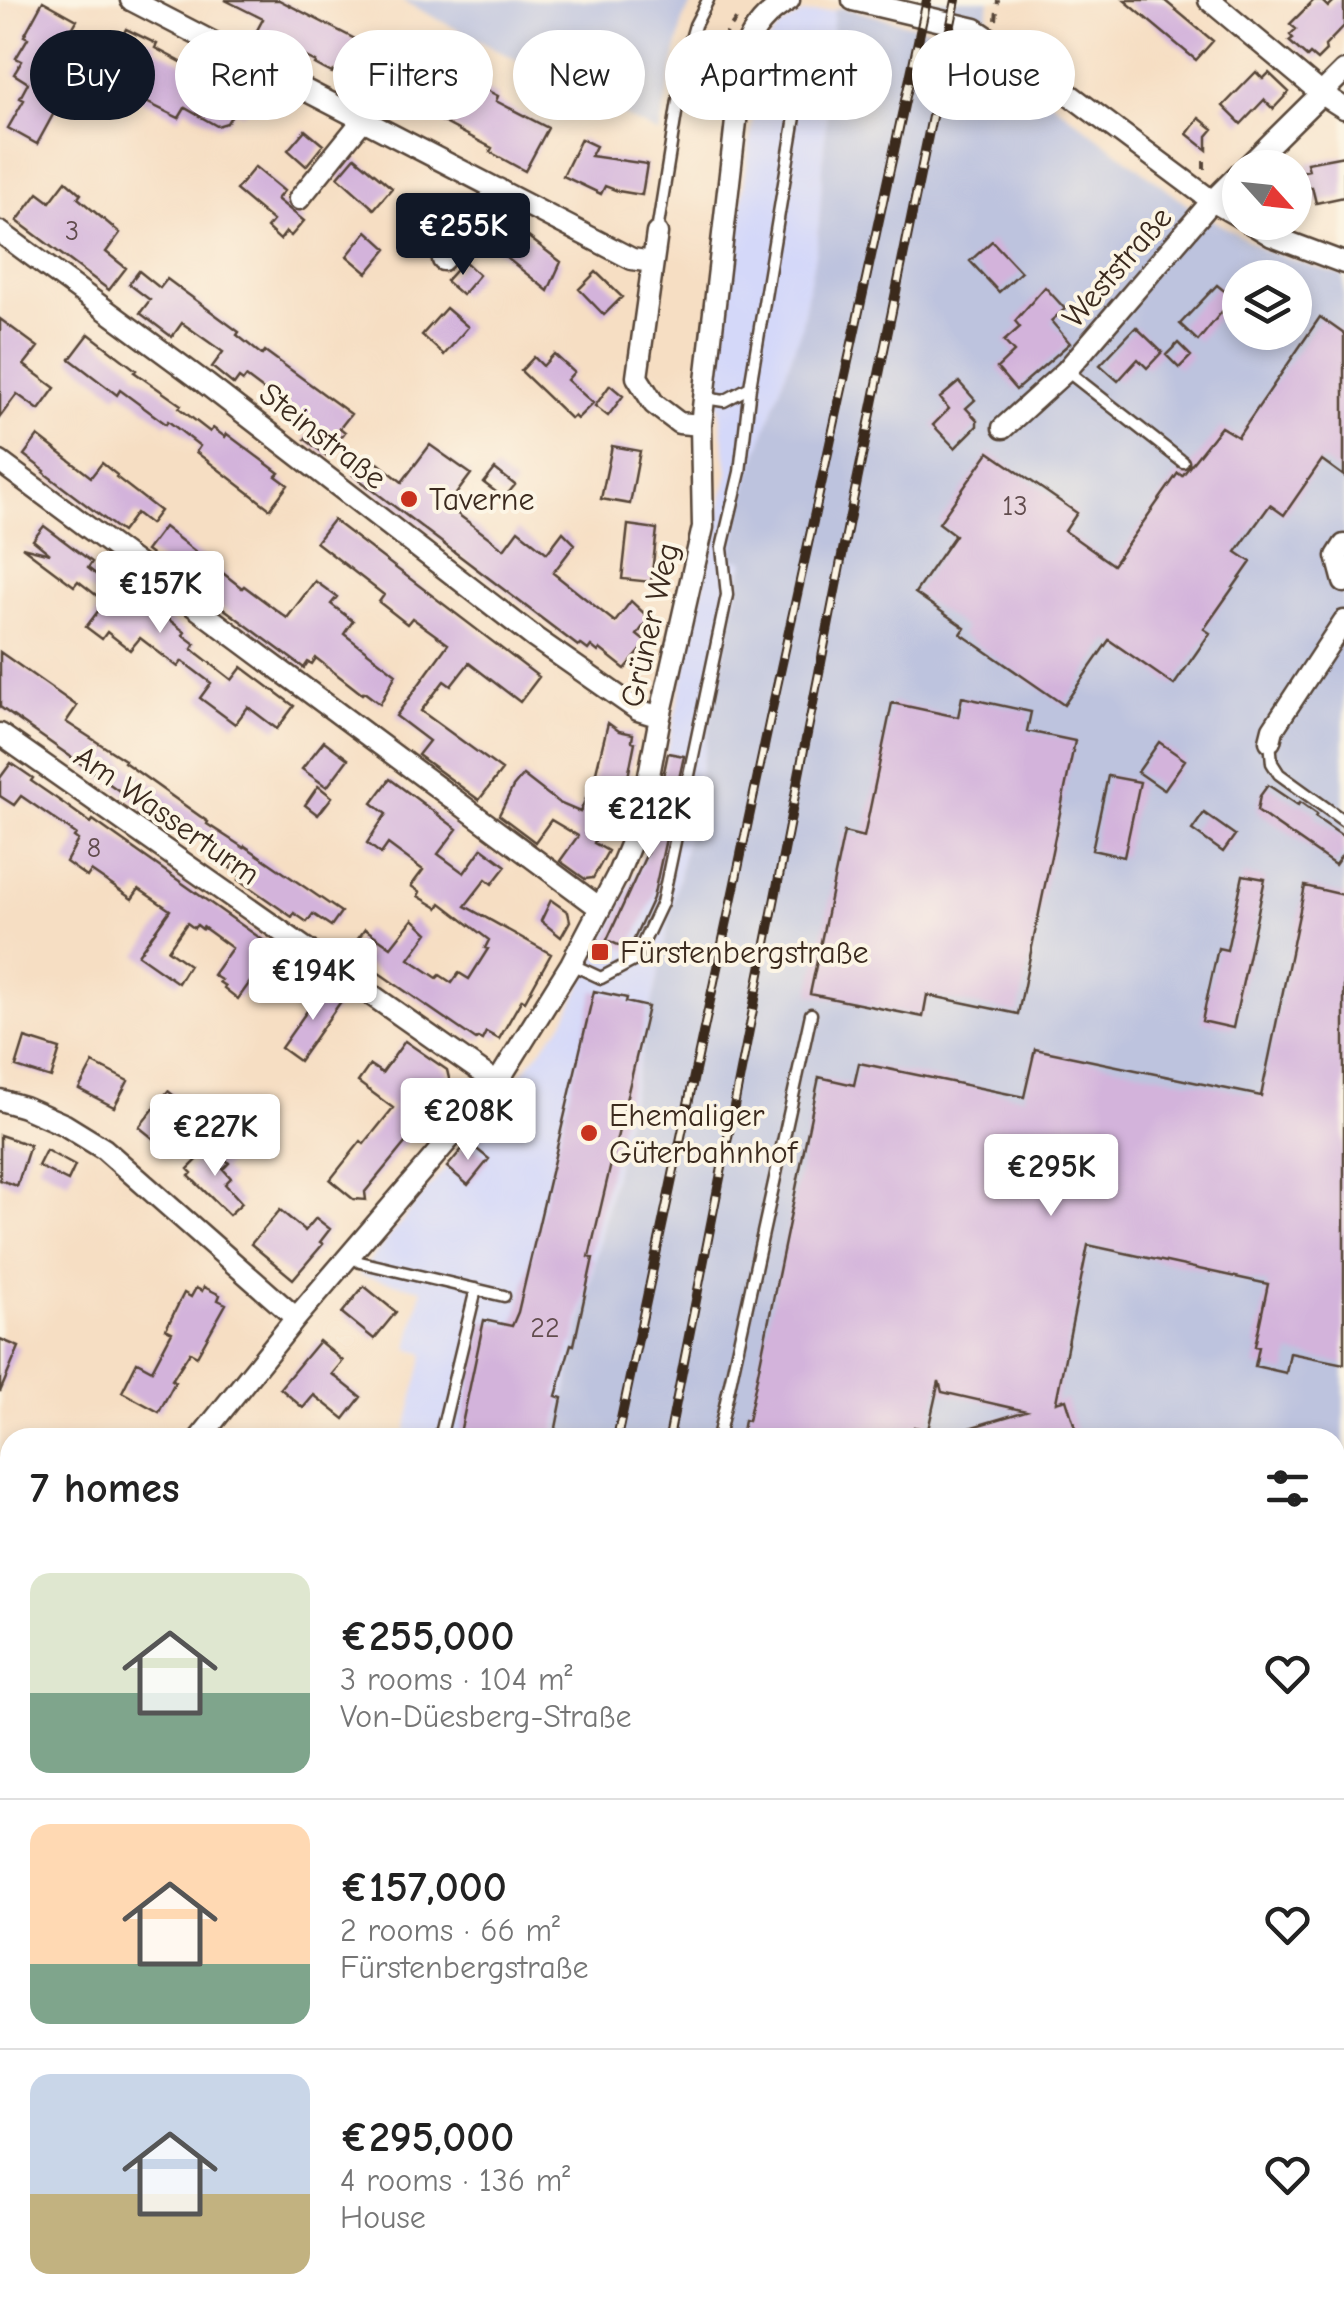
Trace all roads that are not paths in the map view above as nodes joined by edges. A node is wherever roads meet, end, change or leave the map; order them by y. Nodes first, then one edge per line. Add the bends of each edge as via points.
1 (131, 0) edge
2 (708, 0) edge
3 (789, 0) edge
4 (853, 0) edge
5 (1209, 0) edge
6 (1344, 70) edge
7 (1322, 94) junction
8 (333, 105) edge
9 (1344, 108) edge
10 (362, 120) joint
11 (794, 120) edge
12 (1264, 150) edge
13 (498, 189) junction
14 (1222, 191) edge
15 (299, 198) dead end
16 (1212, 201) junction
17 (1222, 207) edge
18 (0, 232) edge
19 (657, 234) joint
20 (1283, 240) edge
21 (443, 260) dead end
22 (652, 262) junction
23 (1344, 263) edge
24 (1066, 371) junction
25 (750, 387) junction
26 (704, 398) junction
27 (700, 424) junction
28 (1003, 428) dead end
29 (0, 462) edge
30 (1183, 462) dead end
31 (1344, 547) edge
32 (1344, 582) edge
33 (1344, 621) edge
34 (660, 717) junction
35 (0, 734) edge
36 (1270, 742) joint
37 (1344, 820) edge
38 (600, 908) junction
39 (571, 964) junction
40 (811, 1014) dead end
41 (497, 1082) junction
42 (0, 1100) edge
43 (350, 1255) junction
44 (476, 1289) junction
45 (504, 1296) dead end
46 (296, 1318) junction
47 (209, 1428) edge
48 (442, 1428) edge
49 (720, 1428) edge

1 - 8 street
2 - 19 lane via 684,62
3 - 26 street, Grüner Weg via 758,25 744,52
4 - 16 street via 976,29
5 - 7 street
6 - 7 street
7 - 9 street
7 - 12 street
10 - 13 street
10 - 15 street
11 - 25 lane
13 - 21 street
13 - 22 street via 632,259
14 - 16 street, Weststraße
16 - 17 street
16 - 24 street, Weststraße
18 - 34 street, Steinstraße via 535,638 638,710
19 - 22 street
20 - 23 street
22 - 27 street via 637,376 654,404 679,423
24 - 28 street, Weststraße
24 - 30 lane, Weststraße
25 - 26 lane via 724,400
25 - 39 lane via 722,548 727,595 662,903 635,960 602,978
26 - 27 street, Grüner Weg
27 - 34 street, Grüner Weg via 703,526
29 - 38 street
31 - 32 street via 1337,556
33 - 36 street
34 - 38 street, Grüner Weg via 642,812
35 - 41 street, Am Wasserturm
36 - 37 lane via 1279,774
38 - 39 street, Grüner Weg
39 - 41 street, Grüner Weg
40 - 49 lane
41 - 43 street, Grüner Weg
42 - 46 street via 104,1148
43 - 44 lane
43 - 46 street, Grüner Weg
44 - 45 lane
44 - 48 lane
46 - 47 street, Grüner Weg

